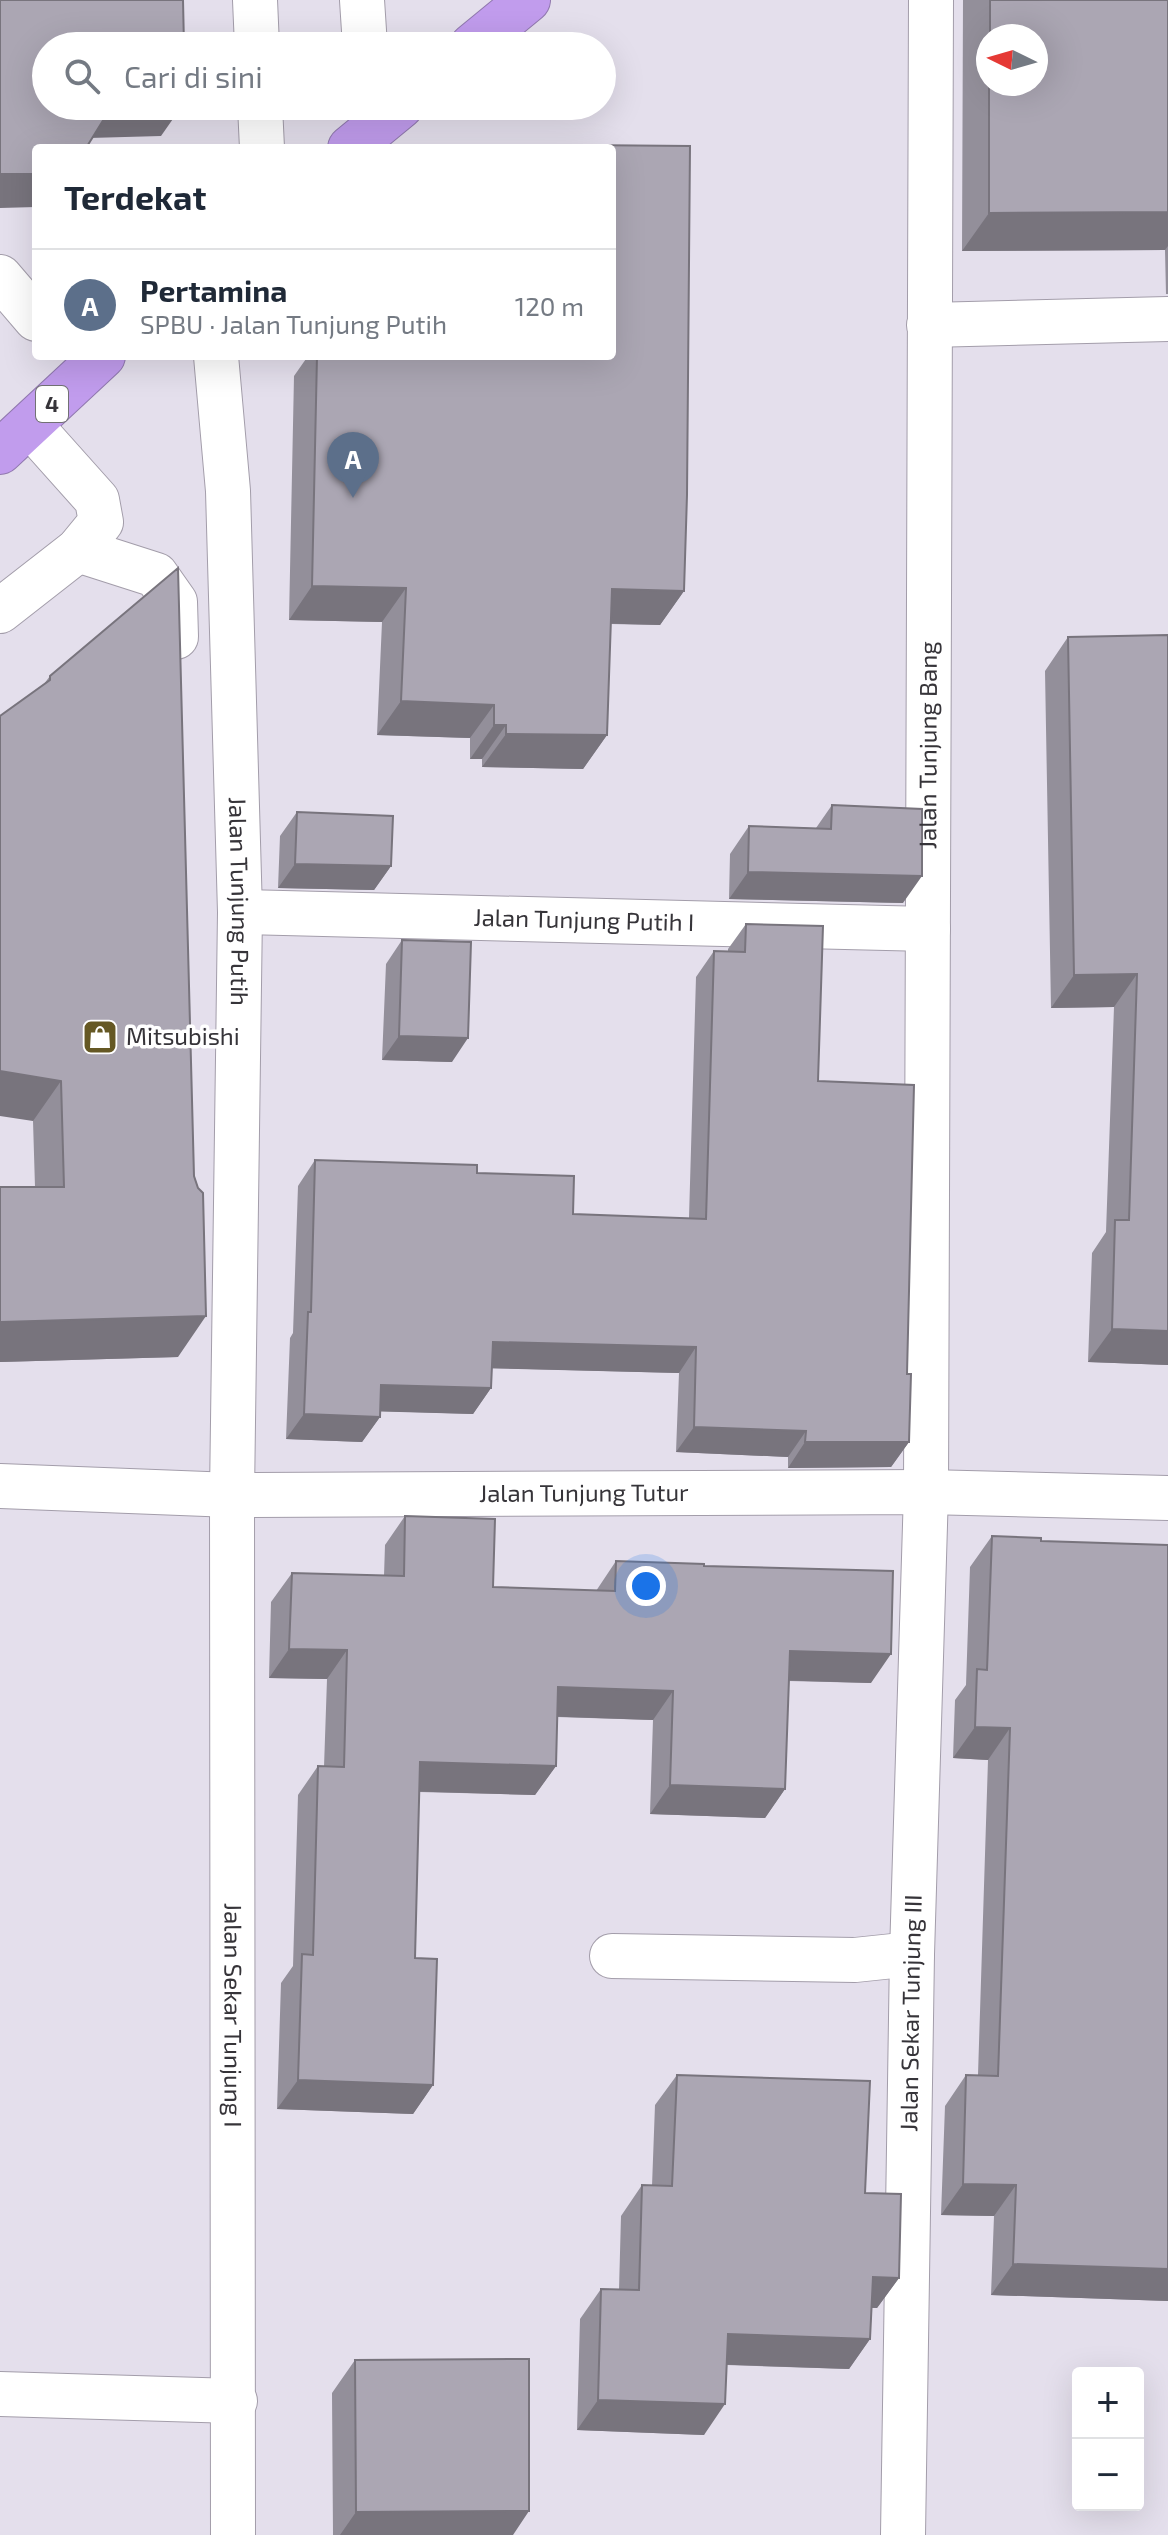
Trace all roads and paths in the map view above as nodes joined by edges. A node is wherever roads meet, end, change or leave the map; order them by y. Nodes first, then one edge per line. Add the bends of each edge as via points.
1 (255, 0) edge
2 (362, 0) edge
3 (528, 0) edge
4 (931, 0) edge
5 (256, 32) edge
6 (364, 32) edge
7 (489, 32) edge
8 (261, 120) edge
9 (262, 144) edge
10 (0, 277) edge
11 (32, 314) edge
12 (1168, 319) edge
13 (929, 325) junction
14 (216, 360) edge
15 (84, 362) edge
16 (15, 439) edge
17 (78, 550) junction
18 (0, 611) edge
19 (177, 680) edge
20 (240, 912) junction
21 (928, 929) junction
22 (0, 1486) edge
23 (926, 1492) junction
24 (232, 1495) junction
25 (1168, 1498) edge
26 (912, 1954) junction
27 (612, 1956) dead end
28 (0, 2394) edge
29 (235, 2401) junction
30 (233, 2535) edge
31 (903, 2535) edge

1 - 5 street
2 - 6 street
3 - 7 highway
4 - 13 street, Jalan Tunjung Bang
8 - 9 street
10 - 11 street
12 - 13 street
13 - 21 street, Jalan Tunjung Bang
14 - 20 street, Jalan Tunjung Putih via 228,491
15 - 16 highway, 4
16 - 17 street via 97,500 101,522
17 - 18 street
17 - 19 street via 156,575 175,602
20 - 21 street, Jalan Tunjung Putih I
20 - 24 street, Jalan Tunjung Putih
21 - 23 street, Jalan Tunjung Bang
22 - 24 street, Jalan Tunjung Tutur
23 - 24 street, Jalan Tunjung Tutur
23 - 25 street, Jalan Tunjung Tutur
23 - 26 street, Jalan Sekar Tunjung III
24 - 29 street, Jalan Sekar Tunjung I
26 - 27 street via 855,1960
26 - 31 street, Jalan Sekar Tunjung III
28 - 29 street
29 - 30 street, Jalan Sekar Tunjung I

